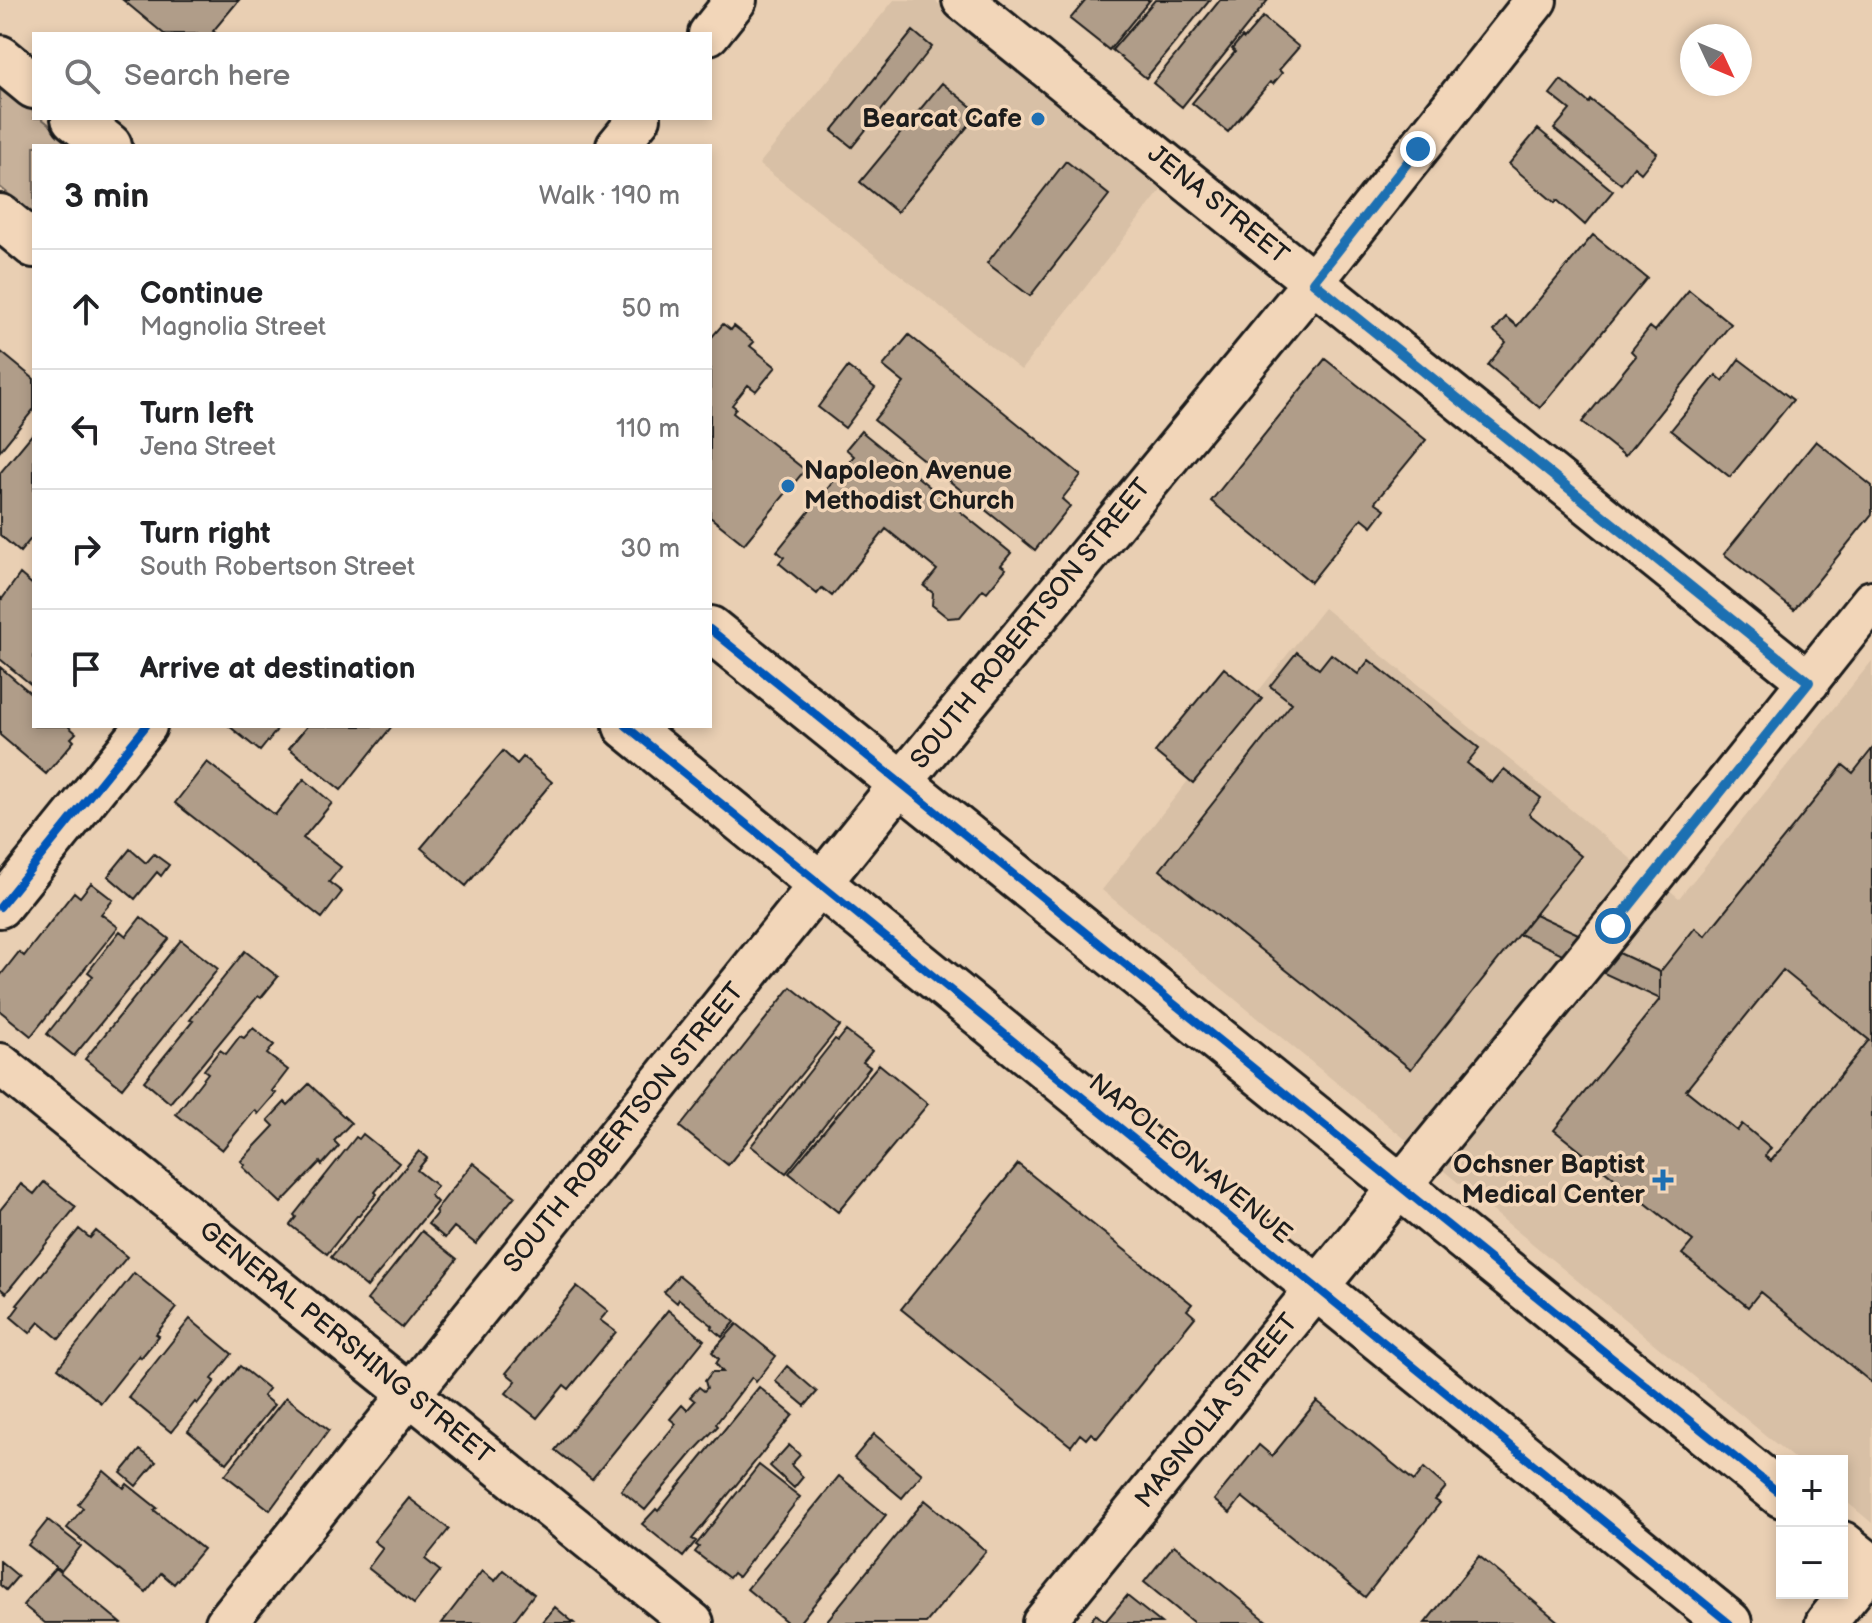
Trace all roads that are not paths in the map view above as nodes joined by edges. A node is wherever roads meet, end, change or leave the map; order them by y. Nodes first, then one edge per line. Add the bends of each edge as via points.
1 (736, 0) edge
2 (963, 0) edge
3 (1536, 0) edge
4 (711, 32) edge
5 (0, 58) edge
6 (32, 84) edge
7 (76, 120) edge
8 (638, 120) edge
9 (106, 144) edge
10 (619, 144) edge
11 (0, 217) edge
12 (32, 243) edge
13 (1313, 282) junction
14 (1872, 601) edge
15 (712, 631) edge
16 (1809, 682) junction
17 (144, 728) edge
18 (628, 728) edge
19 (901, 783) junction
20 (820, 884) junction
21 (0, 907) edge
22 (0, 1064) edge
23 (1401, 1187) junction
24 (1318, 1288) junction
25 (410, 1394) junction
26 (1776, 1490) edge
27 (1848, 1549) edge
28 (1872, 1567) edge
29 (226, 1623) edge
30 (693, 1623) edge
31 (1043, 1623) edge
32 (1729, 1623) edge
33 (1826, 1623) edge

1 - 4 street
2 - 13 street, JENA STREET
3 - 13 street, SOUTH ROBERTSON STREET
5 - 6 main road
7 - 9 main road
8 - 10 street
11 - 12 main road
13 - 16 street, JENA STREET
13 - 19 street, SOUTH ROBERTSON STREET
14 - 16 street, MAGNOLIA STREET
15 - 19 main road
16 - 23 street, MAGNOLIA STREET
17 - 21 street
18 - 20 main road, NAPOLEON AVENUE
19 - 20 street, SOUTH ROBERTSON STREET
19 - 23 main road
20 - 24 main road, NAPOLEON AVENUE
20 - 25 street, SOUTH ROBERTSON STREET
22 - 25 street, GENERAL PERSHING STREET
23 - 24 street, MAGNOLIA STREET
23 - 26 main road
24 - 31 street, MAGNOLIA STREET
24 - 32 main road, NAPOLEON AVENUE
25 - 29 street, SOUTH ROBERTSON STREET
25 - 30 street, GENERAL PERSHING STREET
27 - 28 main road
28 - 33 street

